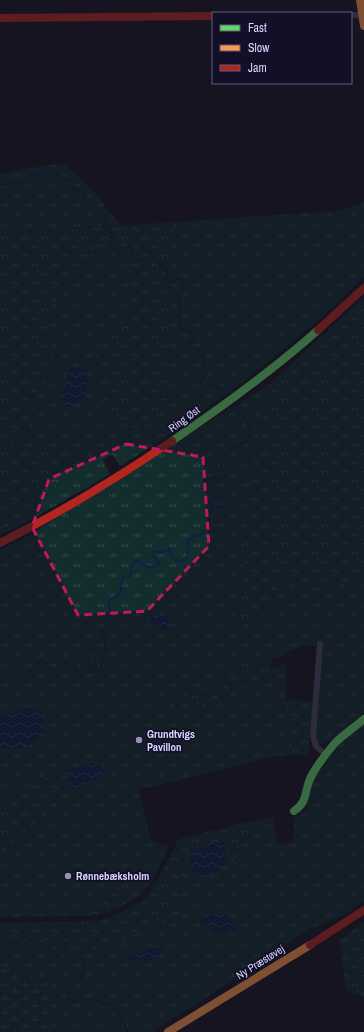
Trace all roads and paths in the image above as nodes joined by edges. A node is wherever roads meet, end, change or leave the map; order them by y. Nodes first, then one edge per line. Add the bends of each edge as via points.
1 (360, 0) edge
2 (352, 15) edge
3 (362, 15) junction
4 (212, 16) edge
5 (0, 18) edge
6 (364, 26) edge
7 (364, 288) edge
8 (0, 544) edge
9 (320, 644) dead end
10 (364, 719) edge
11 (326, 755) junction
12 (294, 811) dead end
13 (364, 910) edge
14 (168, 1032) edge

1 - 3 street
2 - 3 street
3 - 6 street
4 - 5 street
7 - 8 street, Ring Øst via 297,347 177,438 95,490
9 - 11 street via 313,736 316,746
10 - 11 street
11 - 12 street via 310,778 304,802
13 - 14 street, Ny Præstøvej

